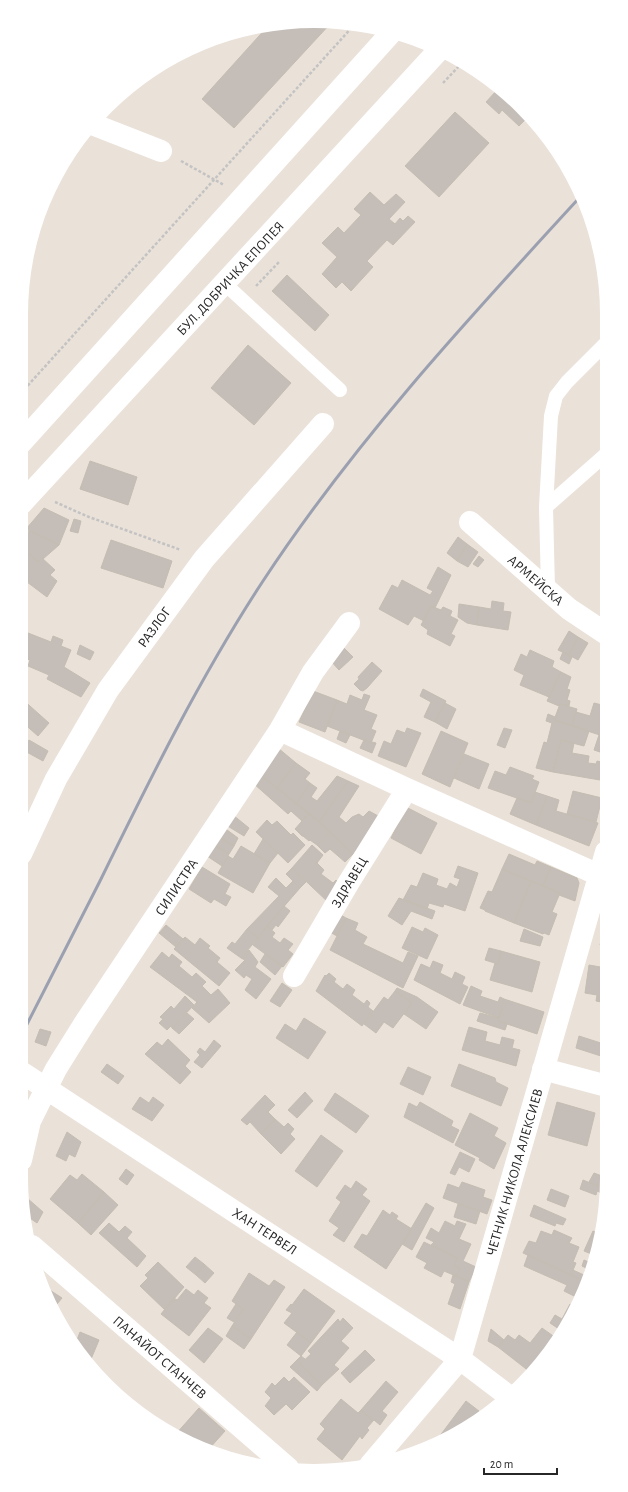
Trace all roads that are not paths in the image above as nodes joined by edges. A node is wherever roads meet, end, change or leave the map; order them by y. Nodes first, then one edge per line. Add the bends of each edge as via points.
1 (387, 38) edge
2 (435, 55) edge
3 (98, 126) edge
4 (161, 151) road end
5 (225, 284) junction
6 (600, 349) edge
7 (340, 390) dead end
8 (323, 424) dead end
9 (28, 435) edge
10 (600, 459) edge
11 (28, 497) edge
12 (546, 507) junction
13 (470, 522) dead end
14 (548, 589) junction
15 (349, 623) dead end
16 (600, 629) edge
17 (280, 730) junction
18 (407, 789) junction
19 (28, 839) edge
20 (600, 872) edge
21 (599, 875) junction
22 (294, 976) dead end
23 (544, 1069) junction
24 (28, 1077) edge
25 (600, 1084) edge
26 (28, 1129) edge
27 (38, 1251) edge
28 (460, 1358) junction
29 (504, 1392) edge
30 (377, 1457) edge
31 (281, 1462) edge

1 - 9 street
2 - 5 street, БУЛ. ДОБРИЧКА ЕПОПЕЯ
3 - 4 street
5 - 7 lane
5 - 11 street, БУЛ. ДОБРИЧКА ЕПОПЕЯ
6 - 12 lane via 556,396 551,416
8 - 19 street, РАЗЛОГ via 204,560 108,690 56,779
10 - 12 lane
12 - 14 lane
13 - 14 street, АРМЕЙСКА
14 - 16 street, АРМЕЙСКА via 569,609
15 - 17 street, СИЛИСТРА via 313,672
17 - 18 street
17 - 26 street, СИЛИСТРА via 86,1021 56,1069
18 - 21 street
18 - 22 street, ЗДРАВЕЦ
20 - 21 street, ЧЕТНИК НИКОЛА АЛЕКСИЕВ
21 - 23 street, ЧЕТНИК НИКОЛА АЛЕКСИЕВ
23 - 25 street
23 - 28 street, ЧЕТНИК НИКОЛА АЛЕКСИЕВ
24 - 28 street, ХАН ТЕРВЕЛ
27 - 31 street, ПАНАЙОТ СТАНЧЕВ
28 - 29 street, ХАН ТЕРВЕЛ
28 - 30 street, ЧЕТНИК НИКОЛА АЛЕКСИЕВ

